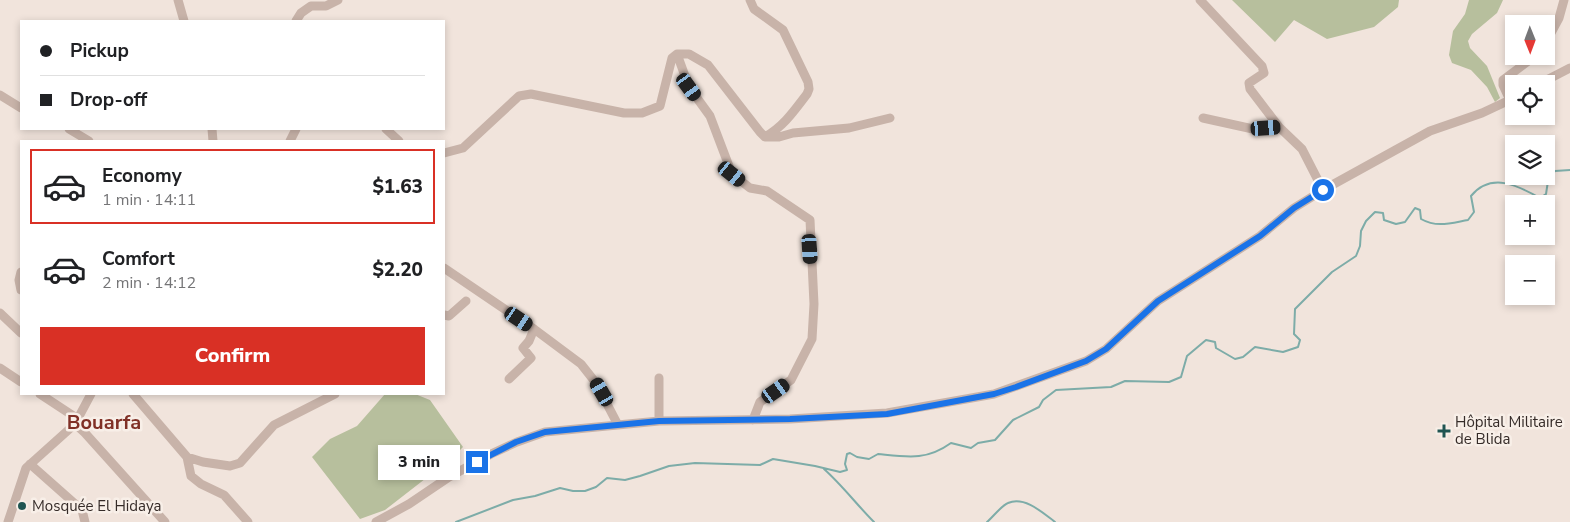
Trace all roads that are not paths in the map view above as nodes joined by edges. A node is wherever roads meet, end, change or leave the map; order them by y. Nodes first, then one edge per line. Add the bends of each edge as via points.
1 (178, 0) edge
2 (338, 0) edge
3 (750, 0) edge
4 (1200, 0) edge
5 (1564, 0) edge
6 (184, 20) edge
7 (297, 20) edge
8 (1555, 25) edge
9 (678, 54) junction
10 (1523, 65) edge
11 (1570, 68) edge
12 (1510, 75) edge
13 (1555, 76) edge
14 (0, 95) edge
15 (1505, 102) edge
16 (20, 107) edge
17 (890, 118) dead end
18 (1204, 118) dead end
19 (1279, 127) junction
20 (71, 130) edge
21 (387, 130) edge
22 (765, 137) junction
23 (86, 140) edge
24 (399, 140) edge
25 (445, 153) edge
26 (1323, 190) junction
27 (445, 269) edge
28 (466, 301) dead end
29 (0, 313) edge
30 (445, 316) edge
31 (534, 329) junction
32 (20, 332) edge
33 (0, 368) edge
34 (659, 378) dead end
35 (509, 379) dead end
36 (20, 381) edge
37 (41, 395) edge
38 (90, 395) edge
39 (134, 395) edge
40 (333, 395) edge
41 (753, 420) junction
42 (659, 421) junction
43 (76, 422) junction
44 (618, 425) junction
45 (187, 457) junction
46 (30, 464) junction
47 (6, 519) edge
48 (85, 522) edge
49 (165, 522) edge
50 (248, 522) edge
51 (376, 522) edge

1 - 6 street
2 - 7 street via 326,6 310,6
3 - 22 street via 754,9 787,36 809,89 784,124
4 - 19 street via 1262,66 1264,73 1249,83 1250,89
5 - 8 street
9 - 22 street via 689,54 708,65
9 - 25 street via 672,58 660,106 642,113 624,113 531,94 519,96 463,148
9 - 41 street via 689,87 710,116 732,174 750,188 767,191 810,220 814,304 812,339 791,380 760,402
10 - 12 street
11 - 13 street
14 - 16 street
15 - 26 street via 1482,114 1430,131
17 - 22 street via 834,130
18 - 19 street via 1253,128
19 - 26 street via 1302,149
20 - 23 street
21 - 24 street
26 - 41 street via 1294,208 1260,236 1158,301 1106,349 1086,361 994,394 944,404 887,414
27 - 31 street
28 - 30 street
29 - 32 street
31 - 35 street via 523,348 531,358
31 - 44 street via 581,364 596,383
33 - 36 street
34 - 42 street
37 - 43 street
38 - 43 street
39 - 45 street
40 - 45 street via 274,425 240,463 230,466
41 - 42 street
42 - 44 street
43 - 46 street
43 - 49 street
44 - 51 street via 545,432 516,442 449,477
45 - 50 street via 191,476 224,495
46 - 47 street
46 - 48 street via 82,510

